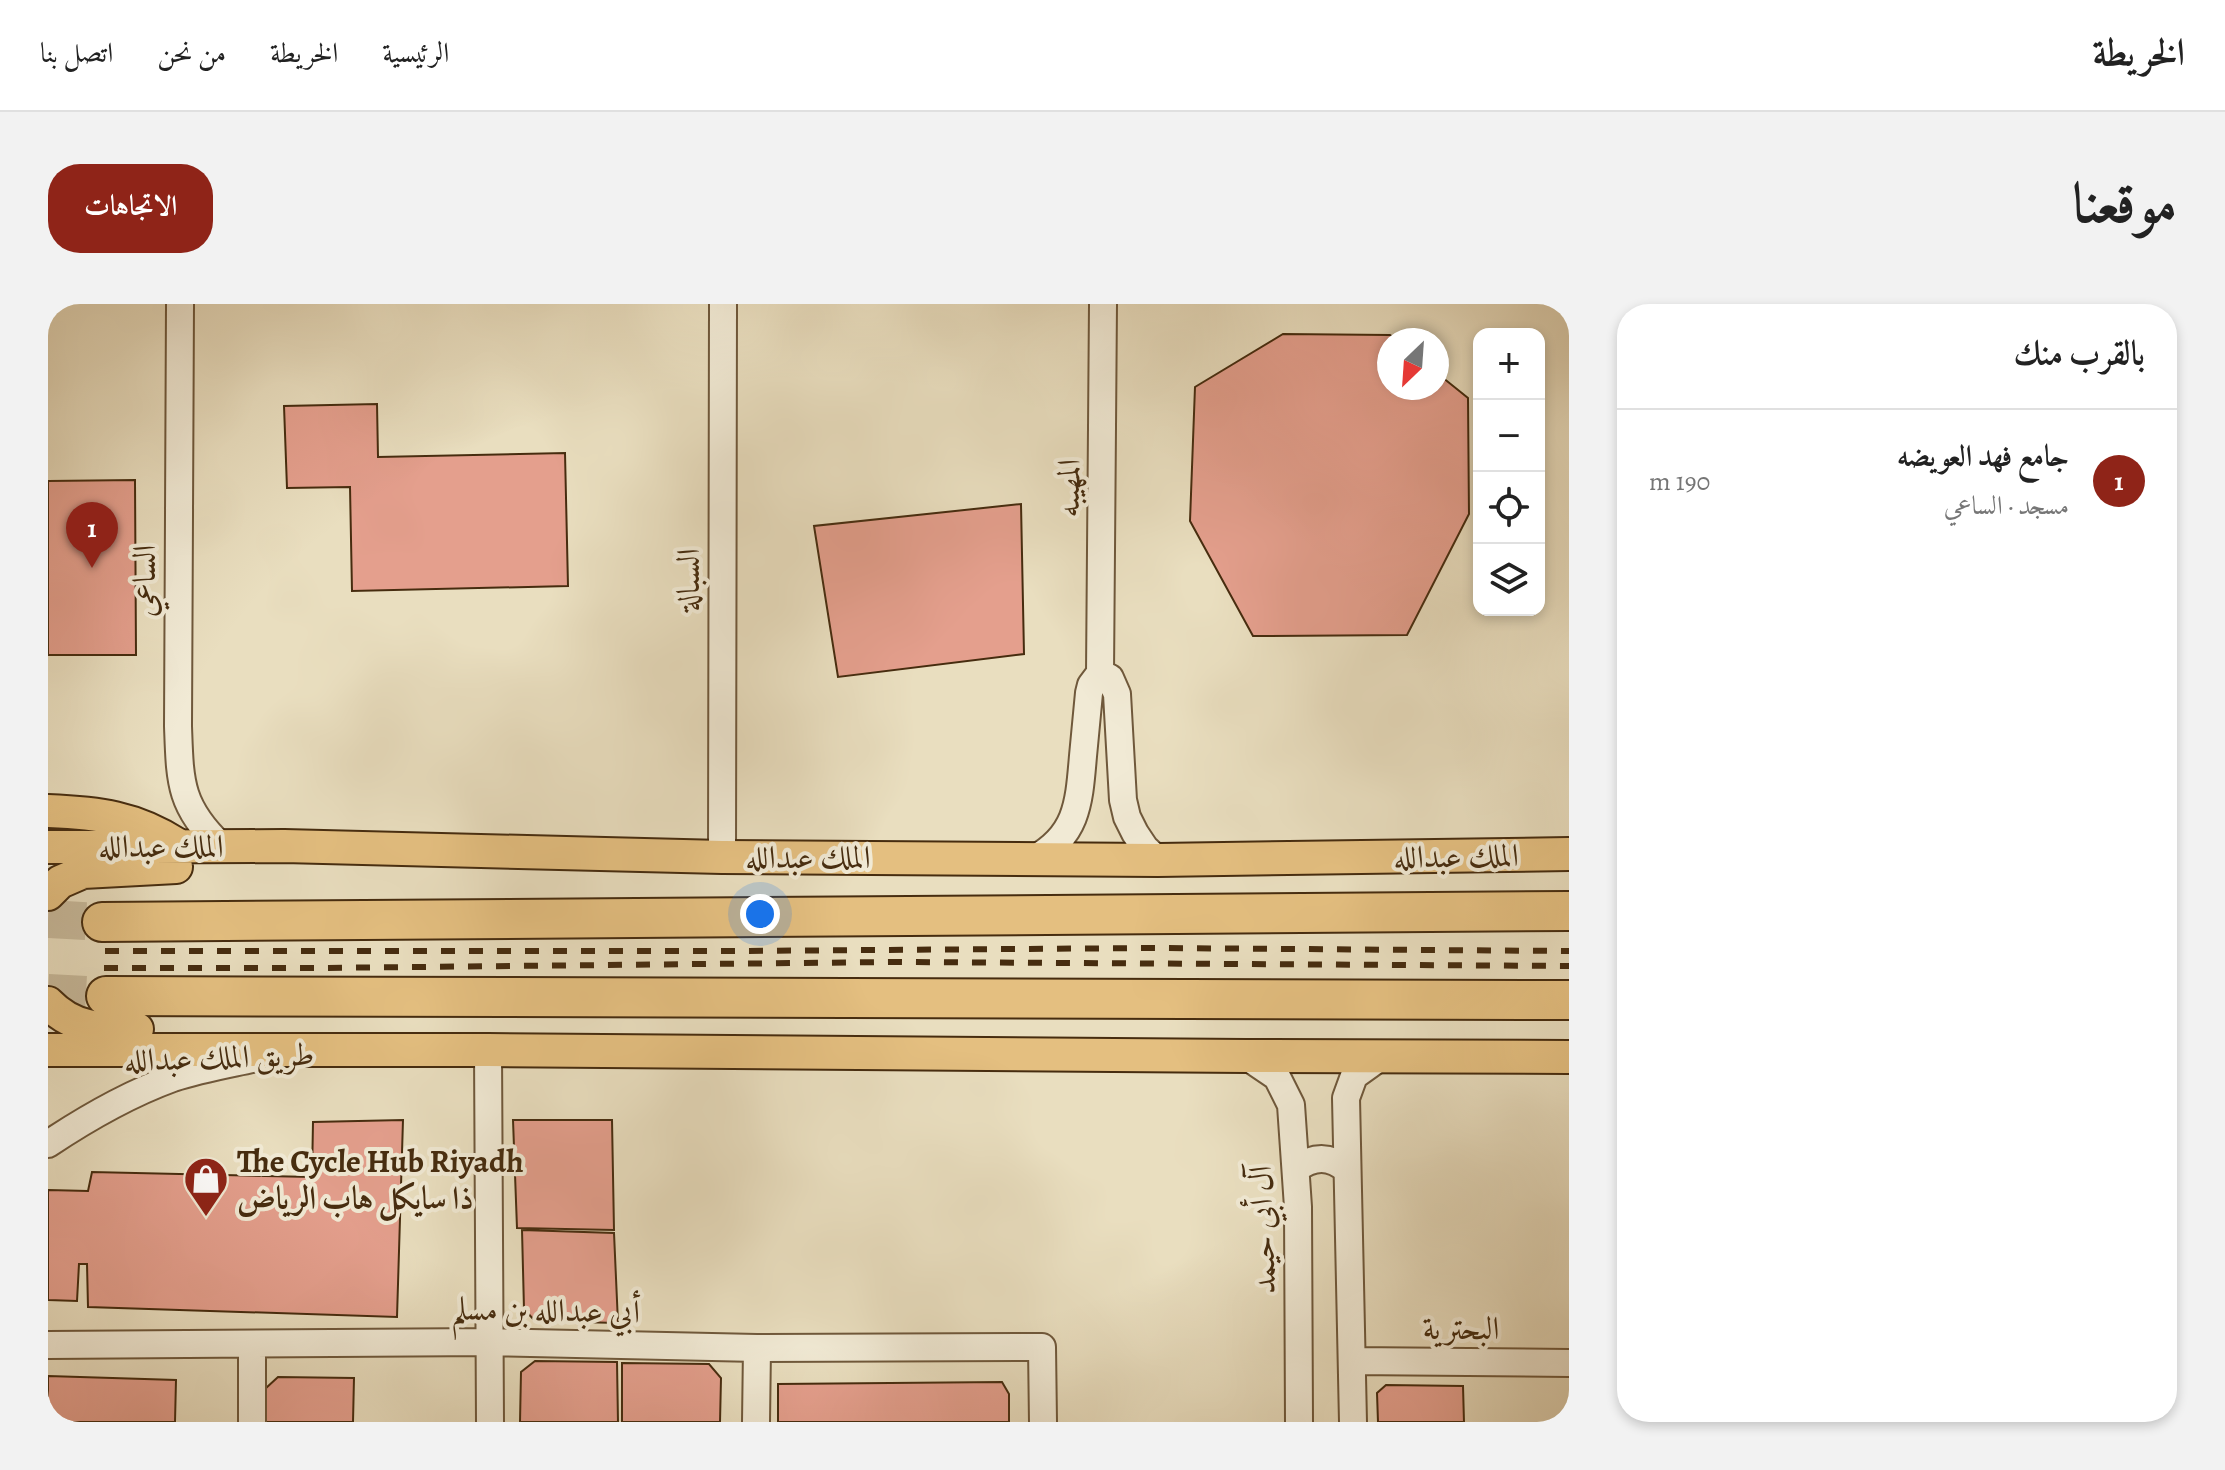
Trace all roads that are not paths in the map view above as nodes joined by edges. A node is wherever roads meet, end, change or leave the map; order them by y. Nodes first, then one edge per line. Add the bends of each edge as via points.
1 (180, 304) edge
2 (723, 304) edge
3 (1103, 304) edge
4 (1100, 673) junction
5 (48, 811) edge
6 (181, 846) junction
7 (221, 846) junction
8 (284, 846) junction
9 (48, 847) edge
10 (1569, 854) edge
11 (722, 857) junction
12 (1034, 859) junction
13 (1158, 860) junction
14 (48, 894) edge
15 (1569, 911) edge
16 (102, 922) tunnel mouth
17 (106, 996) tunnel mouth
18 (1564, 1001) edge
19 (48, 1003) edge
20 (48, 1050) edge
21 (391, 1050) junction
22 (482, 1050) junction
23 (266, 1056) junction
24 (1246, 1056) junction
25 (1382, 1056) junction
26 (1569, 1057) edge
27 (48, 1062) edge
28 (48, 1144) edge
29 (1296, 1169) junction
30 (1347, 1170) junction
31 (490, 1342) junction
32 (48, 1345) edge
33 (252, 1345) junction
34 (757, 1348) junction
35 (1352, 1361) junction
36 (1569, 1363) edge
37 (252, 1422) edge
38 (490, 1422) edge
39 (756, 1422) edge
40 (1043, 1422) edge
41 (1299, 1422) edge
42 (1353, 1422) edge

1 - 7 street, الساعي via 180,778 194,816
2 - 11 street, السبالة
3 - 4 street, المهيبه
4 - 12 street, المهيبه via 1089,693 1073,819 1057,843
4 - 13 street, المهيبه via 1110,678 1117,694 1127,817
5 - 6 main road via 115,817
6 - 7 main road, الملك عبدالله
6 - 9 main road, الملك عبدالله
7 - 8 main road, الملك عبدالله
8 - 11 main road, الملك عبدالله
8 - 14 main road via 222,864 83,872
10 - 13 main road, الملك عبدالله
11 - 12 main road, الملك عبدالله
12 - 13 main road, الملك عبدالله
15 - 16 highway, الملك عبدالله
17 - 18 highway
19 - 22 main road via 79,1025 104,1029 393,1032
20 - 21 main road
21 - 22 main road
21 - 23 main road, طريق الملك عبدالله
22 - 24 main road
22 - 31 street
23 - 27 main road, طريق الملك عبدالله
23 - 28 street via 175,1078 125,1099
24 - 25 main road
24 - 29 street, آل أبي حيمد via 1277,1077 1291,1105
25 - 26 main road
25 - 30 street via 1354,1076 1346,1098
29 - 30 street via 1321,1158
29 - 41 street, آل أبي حيمد
30 - 35 street
31 - 33 street, أبي عبدالله بن مسلم
31 - 34 street, أبي عبدالله بن مسلم
31 - 38 street
32 - 33 street, أبي عبدالله بن مسلم
33 - 37 street
34 - 39 street
34 - 40 street, أبي عبدالله بن مسلم via 1042,1347
35 - 36 street, البحترية
35 - 42 street

